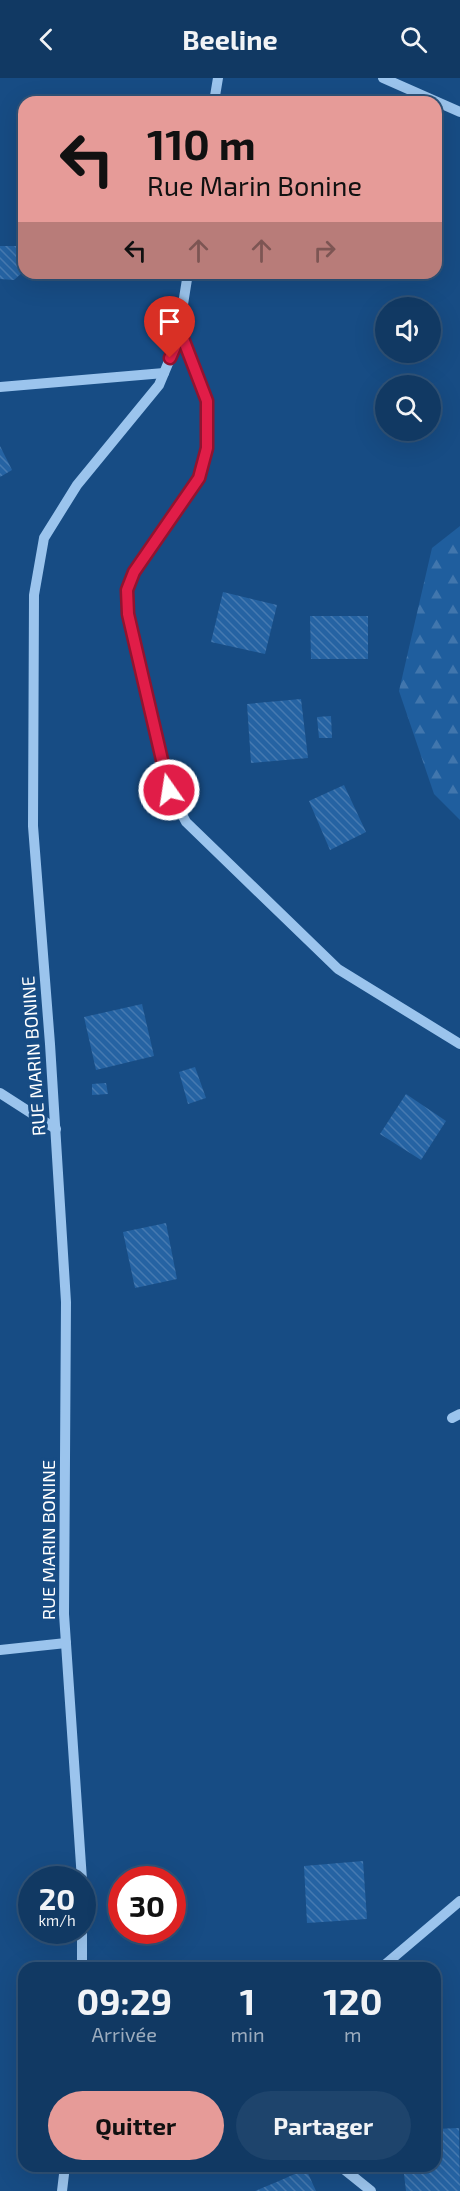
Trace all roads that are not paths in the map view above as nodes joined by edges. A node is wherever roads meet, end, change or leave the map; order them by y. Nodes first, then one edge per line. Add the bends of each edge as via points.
1 (218, 78) edge
2 (383, 78) edge
3 (215, 96) edge
4 (424, 96) edge
5 (442, 104) edge
6 (460, 112) edge
7 (187, 279) edge
8 (179, 328) junction
9 (164, 373) junction
10 (0, 387) edge
11 (460, 1044) edge
12 (0, 1093) edge
13 (56, 1129) junction
14 (66, 1643) junction
15 (0, 1650) edge
16 (81, 1866) edge
17 (460, 1901) edge
18 (82, 1944) edge
19 (81, 1962) edge
20 (388, 1962) edge
21 (64, 2172) edge
22 (347, 2172) edge
23 (62, 2191) edge
24 (371, 2191) edge

1 - 3 street
2 - 4 street
5 - 6 street
7 - 8 street, RUE MARIN BONINE
8 - 9 street, RUE MARIN BONINE
8 - 11 street via 207,401 207,448 199,478 134,572 127,590 128,614 169,790 186,822 338,969
9 - 10 street
9 - 13 street, RUE MARIN BONINE via 152,394 76,485 44,538 34,595 33,826
12 - 13 street
13 - 14 street, RUE MARIN BONINE via 66,1302
14 - 15 street
14 - 16 street, RUE MARIN BONINE
17 - 20 street
18 - 19 street
21 - 23 street
22 - 24 street

